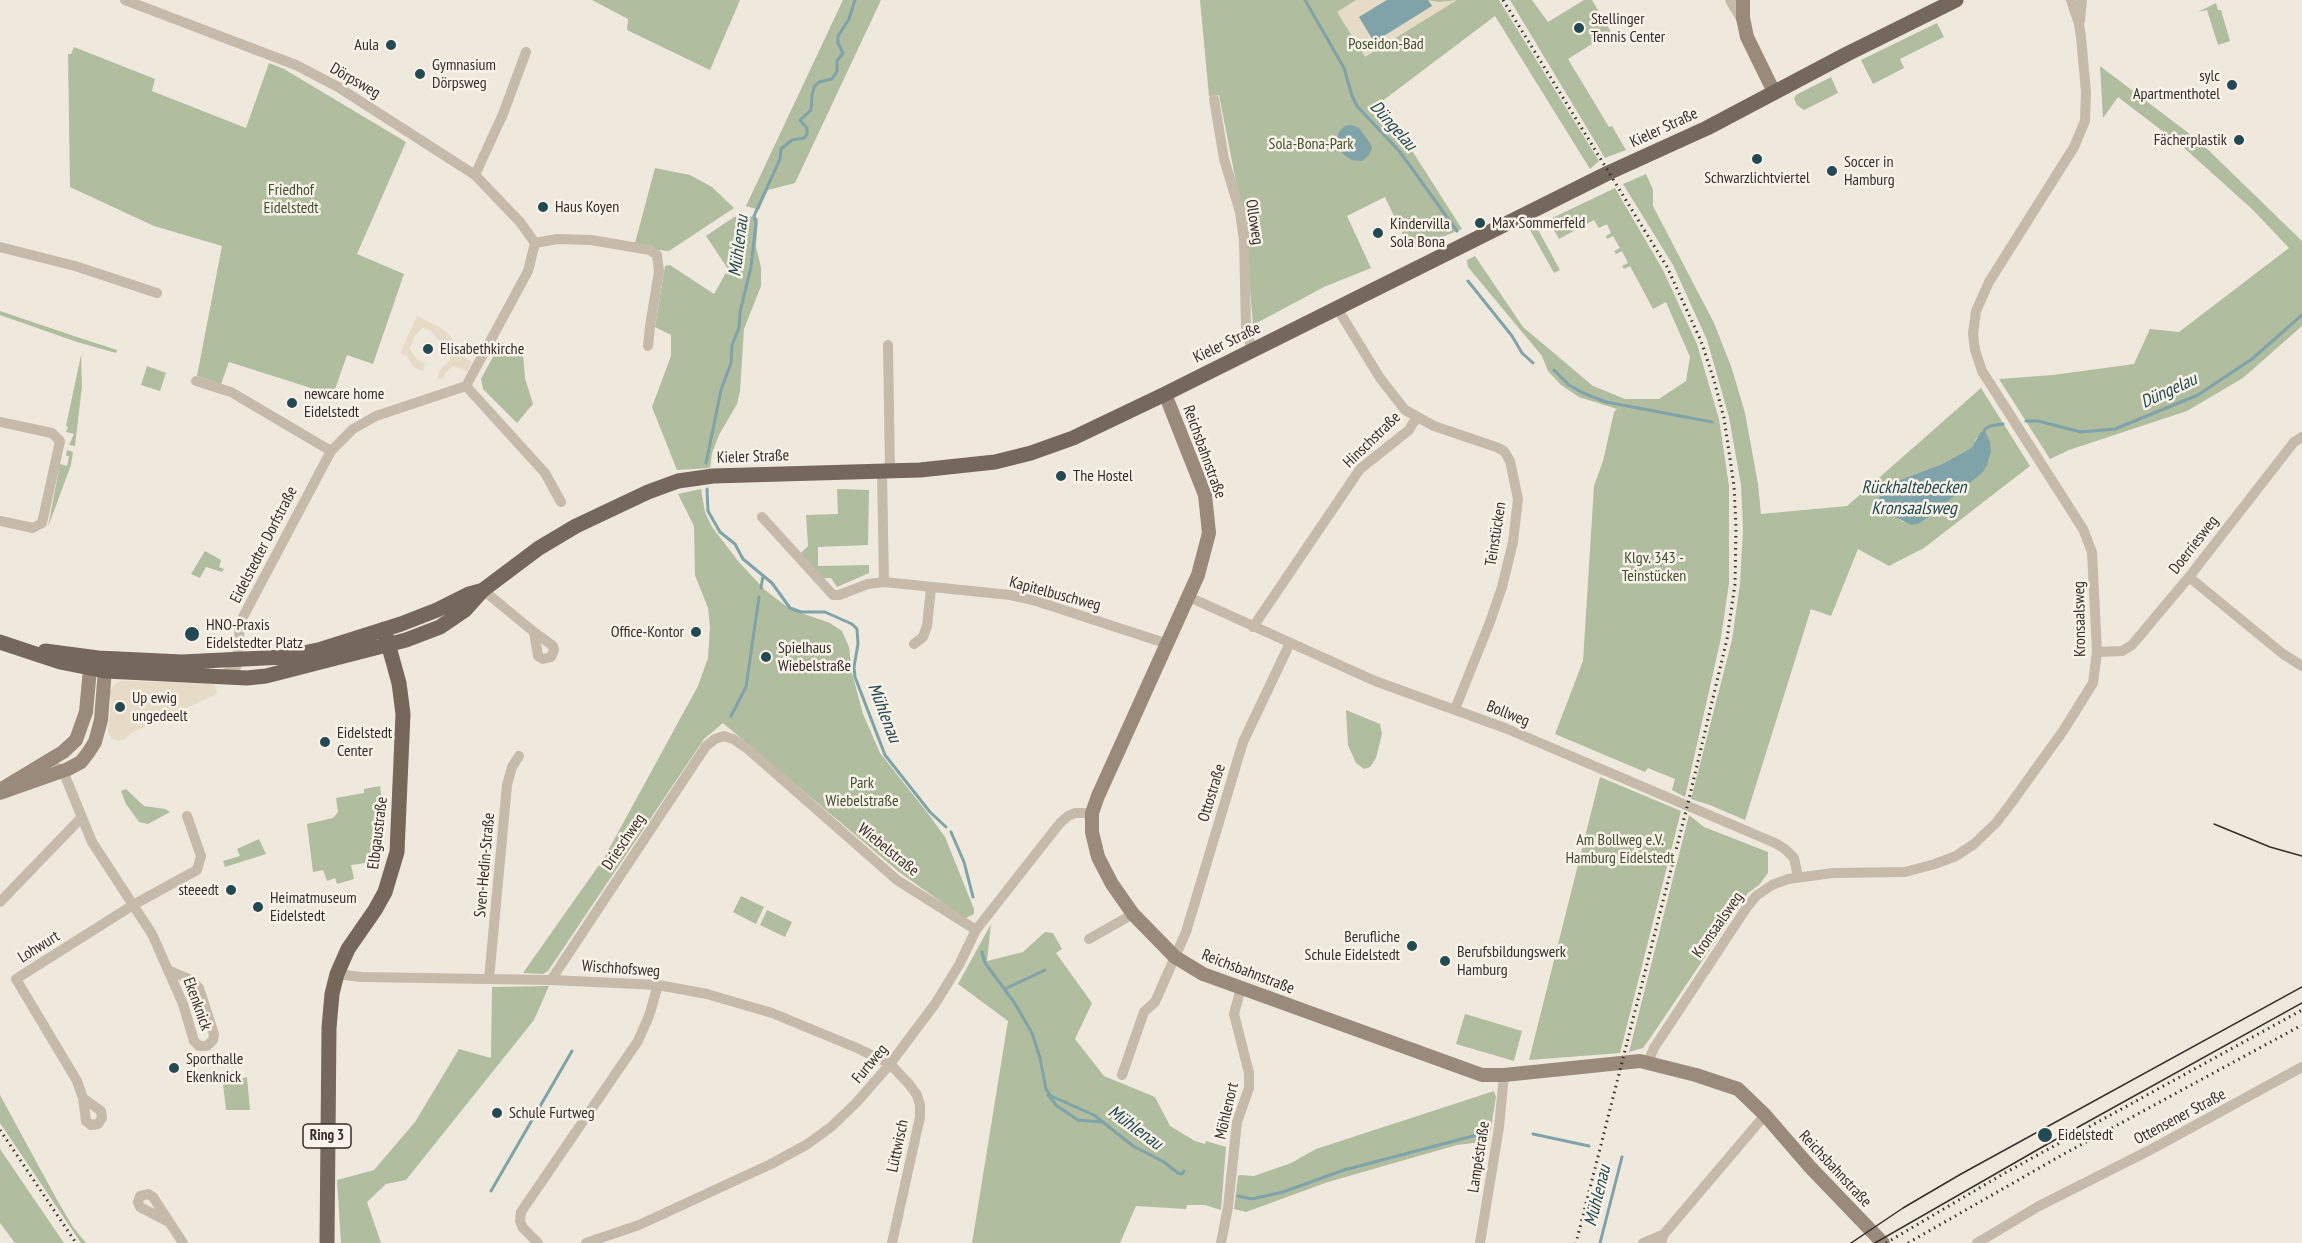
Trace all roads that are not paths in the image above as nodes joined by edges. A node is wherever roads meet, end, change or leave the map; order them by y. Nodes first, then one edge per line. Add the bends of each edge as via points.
1 (125, 0) edge
2 (1730, 0) edge
3 (1743, 0) edge
4 (1956, 0) edge
5 (2072, 0) edge
6 (2082, 0) edge
7 (1744, 24) junction
8 (2079, 24) junction
9 (526, 52) dead end
10 (1774, 92) junction
11 (1214, 99) dead end
12 (475, 175) junction
13 (534, 243) junction
14 (0, 247) edge
15 (158, 293) dead end
16 (1337, 308) junction
17 (888, 345) dead end
18 (648, 346) dead end
19 (1252, 351) junction
20 (196, 381) dead end
21 (465, 386) junction
22 (1165, 394) junction
23 (1416, 418) junction
24 (0, 422) edge
25 (2302, 437) edge
26 (331, 451) junction
27 (886, 472) junction
28 (561, 502) dead end
29 (762, 517) dead end
30 (0, 521) edge
31 (2188, 577) junction
32 (884, 582) junction
33 (931, 588) junction
34 (483, 590) junction
35 (1189, 597) junction
36 (1253, 627) junction
37 (384, 629) junction
38 (534, 632) dead end
39 (1290, 643) junction
40 (1168, 644) junction
41 (6, 645) edge
42 (389, 645) junction
43 (914, 645) dead end
44 (2097, 652) junction
45 (239, 659) junction
46 (98, 666) junction
47 (2302, 666) edge
48 (213, 677) junction
49 (87, 703) junction
50 (1455, 709) junction
51 (733, 739) joint
52 (519, 756) dead end
53 (43, 764) junction
54 (63, 771) junction
55 (0, 792) edge
56 (1092, 813) junction
57 (187, 816) dead end
58 (82, 817) junction
59 (1798, 877) junction
60 (0, 902) edge
61 (133, 905) junction
62 (1133, 914) junction
63 (976, 930) junction
64 (1089, 939) dead end
65 (1175, 957) junction
66 (168, 970) junction
67 (337, 974) junction
68 (489, 979) junction
69 (551, 980) junction
70 (658, 985) junction
71 (1241, 988) junction
72 (1648, 1062) junction
73 (890, 1064) junction
74 (2302, 1068) edge
75 (1122, 1075) dead end
76 (1504, 1076) junction
77 (83, 1098) dead end
78 (1765, 1115) junction
79 (169, 1222) dead end
80 (1662, 1239) edge
81 (183, 1243) edge
82 (327, 1243) edge
83 (538, 1243) edge
84 (586, 1243) edge
85 (892, 1243) edge
86 (1221, 1243) edge
87 (1480, 1243) edge
88 (1644, 1243) edge
89 (1883, 1243) edge
90 (1977, 1243) edge

1 - 12 street, Dörpsweg via 296,65
2 - 7 street
3 - 7 street
4 - 10 main road, Kieler Straße
5 - 8 street, Kronsaalsweg
6 - 8 street, Kronsaalsweg
7 - 10 street
8 - 44 street, Kronsaalsweg via 2086,92 2082,131 1989,282 1977,311 1974,334 1982,371 2083,529 2092,552
9 - 12 street
10 - 16 main road, Kieler Straße
11 - 19 street, Olloweg via 1224,159 1240,212 1246,327
12 - 13 street, Dörpsweg via 520,222
13 - 18 street via 591,240 650,250 657,255 659,271
13 - 21 street via 528,271
14 - 15 street
16 - 19 main road, Kieler Straße
16 - 23 street, Hinschstraße via 1380,378
17 - 27 street
19 - 22 main road, Kieler Straße
20 - 26 street via 231,392
21 - 26 street, Eidelstedter Dorfstraße via 376,416 353,429
21 - 28 street via 545,473
22 - 27 main road, Kieler Straße via 1031,453 995,462
22 - 35 street, Reichsbahnstraße via 1205,495 1209,520 1207,546
23 - 36 street, Hinschstraße via 1409,430 1360,469
23 - 50 street, Teinstücken via 1504,452 1510,461 1518,499 1502,587
24 - 30 street via 52,433 60,441 42,523 33,528
25 - 31 street, Doerriesweg
26 - 45 street, Eidelstedter Dorfstraße via 243,617
27 - 32 street
27 - 34 main road, Kieler Straße via 713,476 678,481 576,526
29 - 32 street, Kapitelbuschweg via 833,595
31 - 44 street, Doerriesweg via 2132,645 2122,651
31 - 47 street
32 - 33 street, Kapitelbuschweg
33 - 40 street, Kapitelbuschweg via 1022,597
33 - 43 street via 927,626
34 - 37 main road, Kieler Straße
34 - 38 street
34 - 42 main road, Kieler Straße via 451,621
35 - 36 street, Bollweg
35 - 40 street, Reichsbahnstraße
36 - 39 street, Bollweg
37 - 42 main road, Elbgaustraße / Ring 3
37 - 45 main road, Kieler Straße via 302,654
39 - 50 street, Bollweg via 1375,681
39 - 65 street, Ottostraße via 1243,742
40 - 56 street, Reichsbahnstraße
41 - 46 main road via 60,662
42 - 48 main road, Kieler Straße via 266,676
42 - 67 main road, Elbgaustraße / Ring 3 via 403,714 397,852 385,892 348,949
44 - 59 street, Kronsaalsweg via 2089,691 2012,802 1974,844 1935,864 1905,872
45 - 46 main road, Kieler Straße
45 - 48 street via 234,669
46 - 48 main road, Kieler Straße
46 - 49 street
46 - 54 street via 101,720 95,742 81,762
49 - 53 street via 76,740
49 - 54 street via 86,737 66,760
50 - 59 street, Bollweg via 1775,843 1794,858
51 - 63 street, Wiebelstraße via 897,880
51 - 69 street, Drieschweg via 719,737 706,746
52 - 68 street, Sven-Hedin-Straße via 507,785
53 - 54 street
53 - 55 street
54 - 55 street
54 - 58 street, Ekenknick
56 - 62 street, Reichsbahnstraße via 1098,857
56 - 63 street, Furtweg via 1076,813 1060,823
57 - 61 street via 201,856 197,870
58 - 60 street
58 - 61 street, Ekenknick via 92,842
59 - 72 street, Kronsaalsweg via 1772,885 1750,902
61 - 66 street, Ekenknick
61 - 77 street, Lohwurt via 16,979 77,1081
62 - 64 street
62 - 65 street, Reichsbahnstraße
63 - 73 street, Furtweg via 935,1004
65 - 71 street, Reichsbahnstraße via 1203,974
65 - 75 street, Ottostraße via 1155,1002 1144,1012
66 - 66 street, Ekenknick via 194,1041 207,1046 214,1037 202,993 194,982
67 - 68 street, Wischhofsweg
67 - 82 main road, Elbgaustraße / Ring 3 via 329,1018
68 - 69 street, Wischhofsweg
69 - 70 street, Wischhofsweg
70 - 73 street, Wischhofsweg via 772,1013
70 - 83 street via 638,1041 521,1212 523,1228
71 - 76 street, Reichsbahnstraße via 1482,1075
71 - 86 street, Möhlenort via 1234,1014 1250,1088 1237,1122
72 - 76 street, Reichsbahnstraße
72 - 78 street, Reichsbahnstraße via 1738,1089
73 - 84 street, Furtweg via 846,1114 806,1145 639,1225
73 - 85 street, Lüttwisch via 916,1095 920,1117
74 - 90 street, Ottensener Straße via 2039,1206
76 - 87 street, Lampéstraße
78 - 80 street
78 - 89 street, Reichsbahnstraße
79 - 81 street
80 - 88 street

